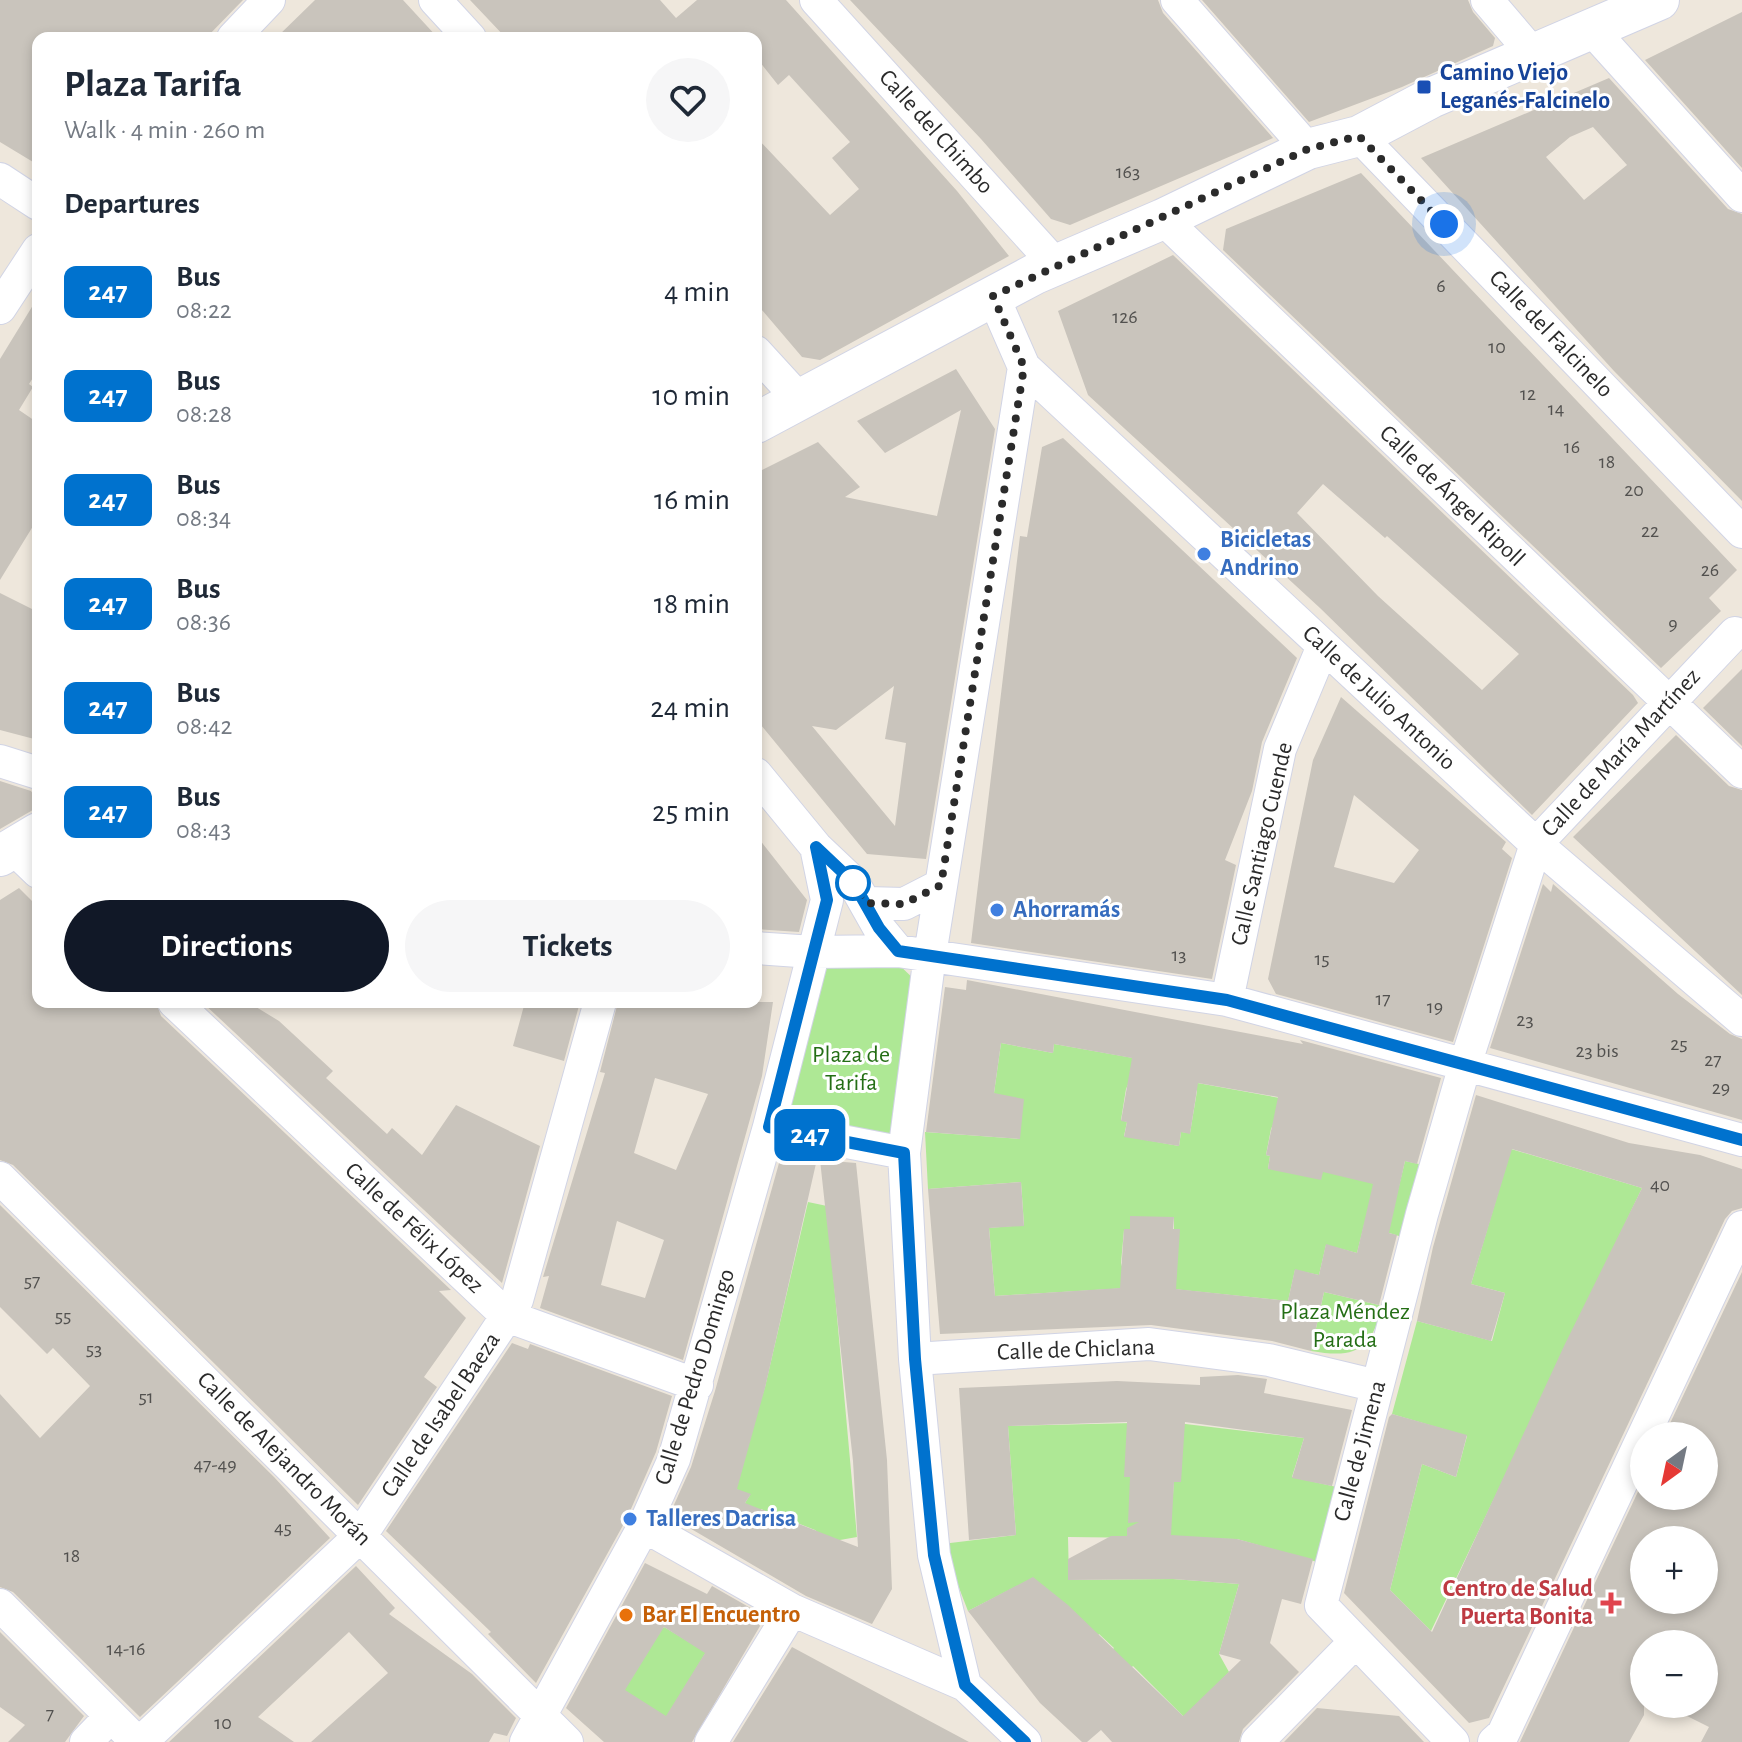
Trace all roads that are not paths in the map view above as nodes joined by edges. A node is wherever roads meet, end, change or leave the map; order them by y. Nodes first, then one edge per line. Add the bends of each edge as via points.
1 (269, 0) edge
2 (435, 0) edge
3 (816, 0) edge
4 (1177, 0) edge
5 (1487, 0) edge
6 (1659, 0) edge
7 (1593, 31) junction
8 (239, 32) edge
9 (464, 32) edge
10 (1533, 54) junction
11 (1359, 136) junction
12 (1308, 149) junction
13 (0, 179) edge
14 (1742, 196) edge
15 (32, 200) edge
16 (1163, 219) junction
17 (32, 259) edge
18 (1056, 265) junction
19 (993, 296) junction
20 (0, 308) edge
21 (762, 359) edge
22 (1024, 367) junction
23 (799, 399) junction
24 (762, 420) edge
25 (1742, 532) edge
26 (1735, 633) dead end
27 (1323, 646) junction
28 (1667, 702) junction
29 (0, 761) edge
30 (32, 771) edge
31 (1742, 772) edge
32 (762, 781) edge
33 (1536, 844) junction
34 (816, 847) junction
35 (941, 885) junction
36 (866, 903) junction
37 (762, 948) edge
38 (898, 951) junction
39 (813, 952) junction
40 (930, 955) junction
41 (1227, 1000) junction
42 (180, 1008) edge
43 (598, 1008) edge
44 (1742, 1020) edge
45 (1465, 1065) junction
46 (769, 1127) junction
47 (1742, 1140) edge
48 (904, 1153) junction
49 (0, 1178) edge
50 (1742, 1227) edge
51 (507, 1316) junction
52 (915, 1359) junction
53 (697, 1385) junction
54 (1377, 1386) junction
55 (644, 1526) junction
56 (361, 1535) junction
57 (0, 1605) edge
58 (792, 1610) junction
59 (1355, 1642) junction
60 (965, 1685) junction
61 (111, 1716) junction
62 (533, 1729) edge
63 (86, 1742) edge
64 (139, 1742) edge
65 (567, 1742) edge
66 (711, 1742) edge
67 (1025, 1742) edge
68 (1257, 1742) edge
69 (1453, 1742) edge
70 (1494, 1742) edge

1 - 8 street
2 - 9 street
3 - 18 street, Calle del Chimbo
4 - 12 street
5 - 10 street
6 - 7 street
7 - 10 street
7 - 14 street
10 - 11 street
11 - 12 street
11 - 25 street, Calle del Falcinelo
12 - 16 street
13 - 15 street
16 - 18 street
16 - 28 street, Calle de Ángel Ripoll
17 - 20 street
18 - 19 street
19 - 22 street
19 - 23 street
21 - 23 street
22 - 27 street, Calle de Julio Antonio
22 - 35 street
23 - 24 street
26 - 28 street, Calle de María Martínez
27 - 33 street, Calle de Julio Antonio
27 - 41 street, Calle Santiago Cuende via 1280,749
28 - 31 street, Calle de Ángel Ripoll
28 - 33 street, Calle de María Martínez
29 - 30 street
32 - 34 street
33 - 44 street, Calle de Julio Antonio
33 - 45 street, Calle de María Martínez
34 - 36 street via 853,882
34 - 39 street via 827,900
35 - 36 street via 904,904
35 - 40 street
36 - 38 street
37 - 39 street
38 - 39 street
38 - 40 street
39 - 46 street
40 - 41 street
40 - 48 street
41 - 45 street
42 - 51 street, Calle de Félix López
43 - 51 street, Calle de Isabel Baeza via 517,1300
45 - 47 street
45 - 54 street, Calle de Jimena
46 - 48 street
46 - 53 street, Calle de Pedro Domingo
48 - 52 street
49 - 56 street, Calle de Alejandro Morán
50 - 70 street via 1503,1734
51 - 53 street, Calle de Félix López
51 - 56 street, Calle de Isabel Baeza
52 - 54 street, Calle de Chiclana via 1149,1344 1269,1360
52 - 60 street via 934,1555
53 - 55 street, Calle de Pedro Domingo via 674,1459
54 - 59 street, Calle de Jimena via 1321,1605
55 - 58 street
55 - 62 street, Calle de Pedro Domingo
56 - 62 street, Calle de Alejandro Morán
56 - 64 street, Calle de Isabel Baeza
57 - 61 street
58 - 60 street
58 - 66 street
59 - 68 street
59 - 69 street
60 - 67 street
61 - 63 street
61 - 64 street
62 - 65 street, Calle de Alejandro Morán

